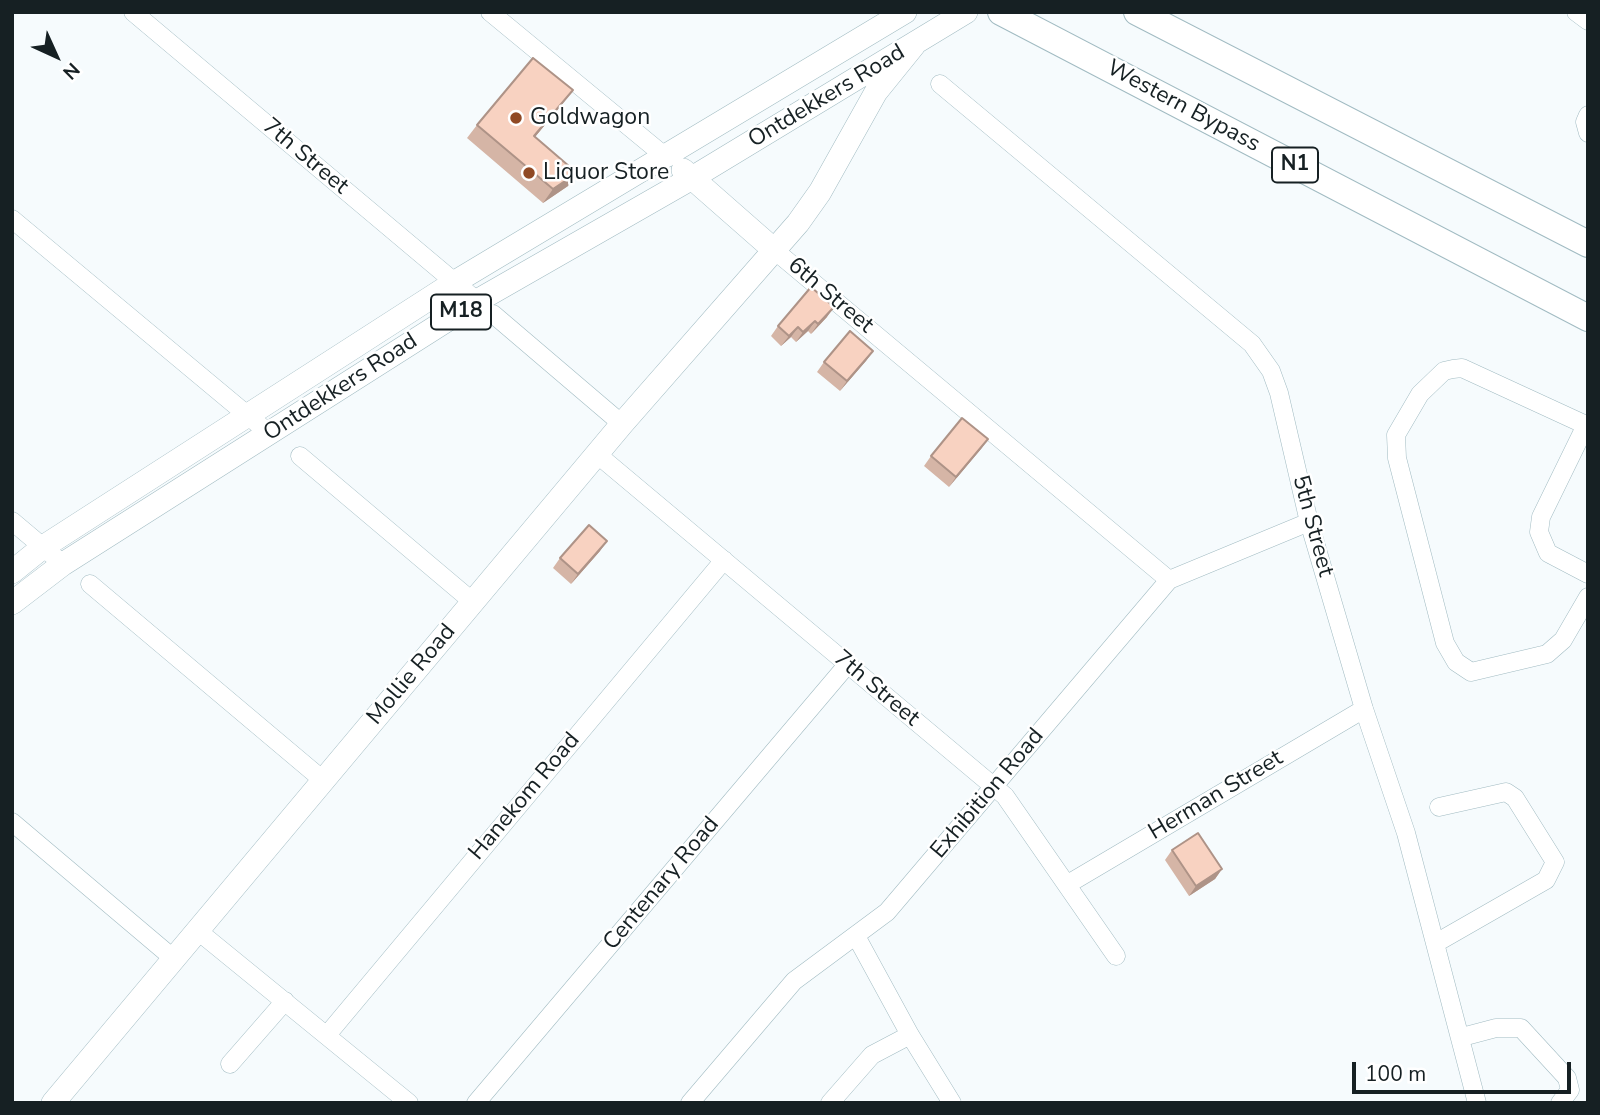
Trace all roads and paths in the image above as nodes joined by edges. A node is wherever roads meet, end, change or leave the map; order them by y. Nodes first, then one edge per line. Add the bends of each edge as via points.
1 (133, 12) edge
2 (491, 12) edge
3 (966, 12) edge
4 (1001, 12) edge
5 (1137, 12) edge
6 (1576, 12) edge
7 (897, 17) edge
8 (1588, 21) edge
9 (918, 43) junction
10 (940, 84) dead end
11 (1588, 115) edge
12 (1588, 133) edge
13 (667, 158) junction
14 (692, 178) junction
15 (12, 219) edge
16 (1588, 244) edge
17 (773, 249) junction
18 (455, 282) junction
19 (485, 308) junction
20 (1588, 318) edge
21 (249, 418) junction
22 (622, 424) junction
23 (1587, 426) edge
24 (270, 434) junction
25 (598, 455) junction
26 (300, 456) dead end
27 (12, 521) edge
28 (1309, 523) junction
29 (44, 547) junction
30 (724, 560) junction
31 (63, 564) junction
32 (12, 572) edge
33 (1588, 574) edge
34 (1169, 580) junction
35 (90, 584) dead end
36 (1588, 597) edge
37 (12, 603) edge
38 (473, 603) junction
39 (847, 665) junction
40 (1364, 709) junction
41 (324, 781) junction
42 (993, 787) junction
43 (1439, 807) dead end
44 (12, 822) edge
45 (1068, 884) junction
46 (198, 930) junction
47 (856, 936) junction
48 (1436, 943) junction
49 (1116, 956) dead end
50 (174, 959) junction
51 (285, 1001) junction
52 (327, 1035) junction
53 (910, 1035) junction
54 (1462, 1037) junction
55 (230, 1063) dead end
56 (406, 1102) edge
57 (53, 1103) edge
58 (476, 1103) edge
59 (690, 1103) edge
60 (830, 1103) edge
61 (952, 1103) edge
62 (1477, 1103) edge
63 (1560, 1103) edge

1 - 18 street, 7th Street
2 - 13 street, 6th Street
3 - 9 main road, Ontdekkers Road / M18
4 - 20 highway, Western Bypass / N1
5 - 16 highway
6 - 8 street
7 - 13 main road, Ontdekkers Road / M18
9 - 14 main road, Ontdekkers Road / M18
9 - 17 main road, Mollie Road via 877,92 811,207
10 - 28 street, 5th Street via 1252,344 1277,386
11 - 12 street
13 - 14 main road, 6th Street
13 - 18 main road, Ontdekkers Road / M18
14 - 17 main road, 6th Street
14 - 19 main road, Ontdekkers Road / M18
15 - 21 street
17 - 22 main road, Mollie Road
17 - 34 street, 6th Street
18 - 19 street, 7th Street
18 - 21 main road, Ontdekkers Road / M18
19 - 22 street, 7th Street
19 - 24 main road, Ontdekkers Road / M18
21 - 24 street
21 - 29 main road, Ontdekkers Road / M18
22 - 25 main road, Mollie Road
23 - 33 street via 1541,517 1539,532 1548,553
23 - 36 street via 1462,368 1444,371 1420,394 1396,435 1397,458 1445,643 1455,662 1471,672 1547,654 1563,640
24 - 31 main road, Ontdekkers Road / M18
25 - 30 street, 7th Street
25 - 38 main road, Mollie Road
26 - 38 street
27 - 29 street
28 - 34 street, Exhibition Road
28 - 40 street, 5th Street
29 - 31 street
29 - 32 main road, Ontdekkers Road / M18
30 - 39 street, 7th Street
30 - 52 street, Hanekom Road
31 - 37 main road, Ontdekkers Road / M18
34 - 42 street, Exhibition Road
35 - 41 street
38 - 41 main road, Mollie Road
39 - 42 street, 7th Street
39 - 58 street, Centenary Road
40 - 45 street, Herman Street
40 - 48 street, 5th Street via 1406,833
41 - 46 main road, Mollie Road
42 - 45 street, 7th Street via 1013,807
42 - 47 street, Exhibition Road via 887,912
43 - 48 street via 1506,792 1515,798 1555,862 1546,880
44 - 50 street
45 - 49 street, 7th Street
46 - 50 main road, Mollie Road
46 - 51 street
47 - 53 street
47 - 59 street, Exhibition Road via 794,981
48 - 54 street, 5th Street
50 - 57 main road, Mollie Road
51 - 52 street
51 - 55 street
52 - 56 street
53 - 60 street via 872,1055
53 - 61 street
54 - 62 street, 5th Street
54 - 63 street via 1496,1028 1521,1028 1567,1078 1570,1090

